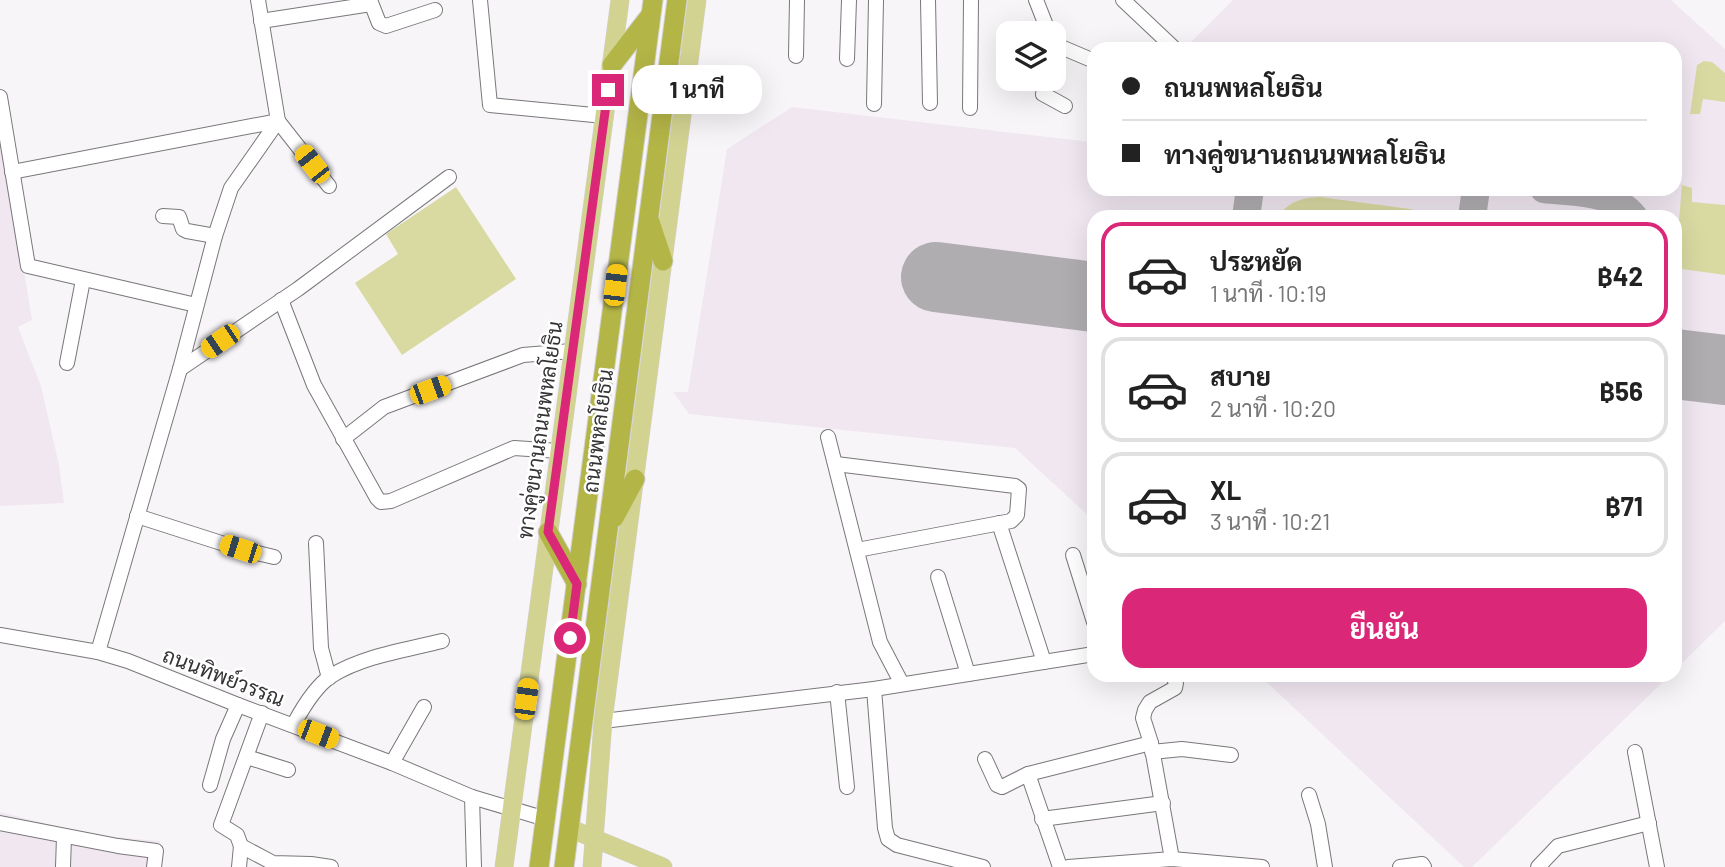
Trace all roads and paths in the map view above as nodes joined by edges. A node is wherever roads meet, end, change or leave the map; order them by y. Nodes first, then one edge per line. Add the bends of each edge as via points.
1 (258, 0) edge
2 (480, 0) edge
3 (620, 0) edge
4 (677, 0) edge
5 (697, 0) edge
6 (797, 0) edge
7 (849, 0) edge
8 (876, 0) edge
9 (928, 0) edge
10 (971, 0) edge
11 (1036, 0) edge
12 (1123, 0) edge
13 (370, 2) edge
14 (652, 8) edge
15 (435, 10) dead end
16 (261, 21) junction
17 (1044, 21) edge
18 (1168, 42) edge
19 (1066, 49) edge
20 (796, 56) dead end
21 (1087, 58) edge
22 (847, 59) dead end
23 (612, 65) junction
24 (1044, 91) edge
25 (0, 97) edge
26 (930, 103) dead end
27 (874, 104) dead end
28 (1065, 106) dead end
29 (970, 108) dead end
30 (604, 116) junction
31 (278, 121) junction
32 (12, 172) junction
33 (449, 177) dead end
34 (329, 186) dead end
35 (648, 215) junction
36 (163, 216) dead end
37 (215, 236) junction
38 (663, 261) junction
39 (83, 280) junction
40 (281, 300) junction
41 (196, 305) junction
42 (572, 351) junction
43 (67, 363) dead end
44 (180, 369) junction
45 (828, 437) dead end
46 (343, 439) junction
47 (559, 451) junction
48 (836, 464) junction
49 (635, 479) junction
50 (137, 516) junction
51 (999, 523) junction
52 (607, 531) junction
53 (548, 532) junction
54 (316, 543) dead end
55 (857, 550) junction
56 (1073, 555) dead end
57 (274, 557) dead end
58 (938, 577) dead end
59 (577, 584) junction
60 (1087, 600) edge
61 (0, 635) edge
62 (442, 641) dead end
63 (98, 652) junction
64 (1087, 655) edge
65 (1044, 662) junction
66 (968, 674) junction
67 (329, 678) junction
68 (1176, 682) edge
69 (902, 684) junction
70 (874, 689) junction
71 (837, 692) junction
72 (238, 705) junction
73 (424, 707) dead end
74 (262, 713) junction
75 (603, 721) junction
76 (294, 724) junction
77 (1152, 747) junction
78 (1635, 752) dead end
79 (1231, 755) dead end
80 (247, 757) junction
81 (985, 759) dead end
82 (393, 762) junction
83 (288, 770) dead end
84 (1028, 774) junction
85 (210, 785) dead end
86 (847, 787) dead end
87 (1309, 794) dead end
88 (472, 797) junction
89 (1163, 803) junction
90 (512, 809) junction
91 (546, 819) junction
92 (1042, 819) junction
93 (0, 823) edge
94 (1649, 823) junction
95 (569, 828) junction
96 (64, 836) junction
97 (595, 838) junction
98 (241, 846) junction
99 (1172, 859) junction
100 (1243, 865) edge
101 (63, 867) edge
102 (154, 867) edge
103 (239, 867) edge
104 (331, 867) edge
105 (474, 867) edge
106 (504, 867) edge
107 (539, 867) edge
108 (564, 867) edge
109 (592, 867) edge
110 (663, 867) edge
111 (983, 867) edge
112 (1060, 867) edge
113 (1068, 867) edge
114 (1262, 867) edge
115 (1325, 867) edge
116 (1400, 867) edge
117 (1424, 867) edge
118 (1538, 867) edge
119 (1657, 867) edge

1 - 16 street
2 - 30 street via 490,105
3 - 23 main road, ทางคู่ขนานถนนพหลโยธิน
4 - 35 highway, ถนนพหลโยธิน
5 - 38 main road
6 - 20 street
7 - 22 street
8 - 27 street
9 - 26 street
10 - 29 street
11 - 17 street
12 - 18 street
13 - 15 street via 379,23 386,26
13 - 16 street
14 - 23 highway
14 - 59 highway, ถนนพหลโยธิน
16 - 31 street
19 - 21 street
23 - 30 main road, ทางคู่ขนานถนนพหลโยธิน
24 - 28 street
25 - 32 street
30 - 42 main road, ทางคู่ขนานถนนพหลโยธิน
31 - 32 street
31 - 34 street
31 - 37 street via 231,188
32 - 39 street via 26,264
33 - 40 street
35 - 38 highway
35 - 52 highway, ถนนพหลโยธิน
36 - 37 street via 179,217 187,231
37 - 41 street
38 - 49 main road
39 - 41 street
39 - 43 street
40 - 44 street
40 - 46 street via 314,385
41 - 44 street
42 - 46 street via 523,355 384,407
42 - 47 main road, ทางคู่ขนานถนนพหลโยธิน
44 - 50 street
45 - 48 street
46 - 47 street via 382,502 514,448
47 - 53 main road, ทางคู่ขนานถนนพหลโยธิน
48 - 51 street via 1015,486 1019,492 1015,519
48 - 55 street
49 - 52 highway
49 - 75 main road
50 - 57 street
50 - 63 street
51 - 55 street
51 - 65 street
52 - 95 highway, ถนนพหลโยธิน
53 - 59 highway
53 - 90 main road, ทางคู่ขนานถนนพหลโยธิน
54 - 67 street via 321,648
55 - 69 street via 880,642
56 - 60 street
58 - 66 street
59 - 91 highway, ถนนพหลโยธิน
61 - 63 street, ถนนทิพย์วรรณ
62 - 67 street via 383,656
63 - 72 street, ถนนทิพย์วรรณ
64 - 65 street
65 - 66 street
66 - 69 street
67 - 76 street
68 - 77 street via 1175,688 1145,710
69 - 70 street
70 - 71 street
70 - 111 street via 888,839
71 - 75 street
71 - 86 street
72 - 74 street, ถนนทิพย์วรรณ
72 - 85 street
73 - 82 street
74 - 76 street, ถนนทิพย์วรรณ
74 - 80 street
75 - 97 main road
76 - 82 street, ถนนทิพย์วรรณ
77 - 79 street
77 - 84 street
77 - 89 street
78 - 94 street
80 - 83 street
80 - 98 street via 221,825 237,835
81 - 84 street via 999,787
82 - 88 street, ถนนทิพย์วรรณ
84 - 92 street
87 - 115 street
88 - 90 street, ถนนทิพย์วรรณ
88 - 105 street
89 - 92 street
89 - 99 street
90 - 91 street, ถนนทิพย์วรรณ
90 - 106 main road, ทางคู่ขนานถนนพหลโยธิน
91 - 95 highway
91 - 107 highway, ถนนพหลโยธิน
92 - 112 street
93 - 96 street
94 - 118 street via 1558,846
94 - 119 street
95 - 97 main road
95 - 108 highway, ถนนพหลโยธิน
96 - 101 street
96 - 102 street via 156,850
97 - 109 main road
97 - 110 main road
98 - 103 street
98 - 104 street via 273,863
99 - 100 street
99 - 113 street
100 - 114 street
116 - 117 street

